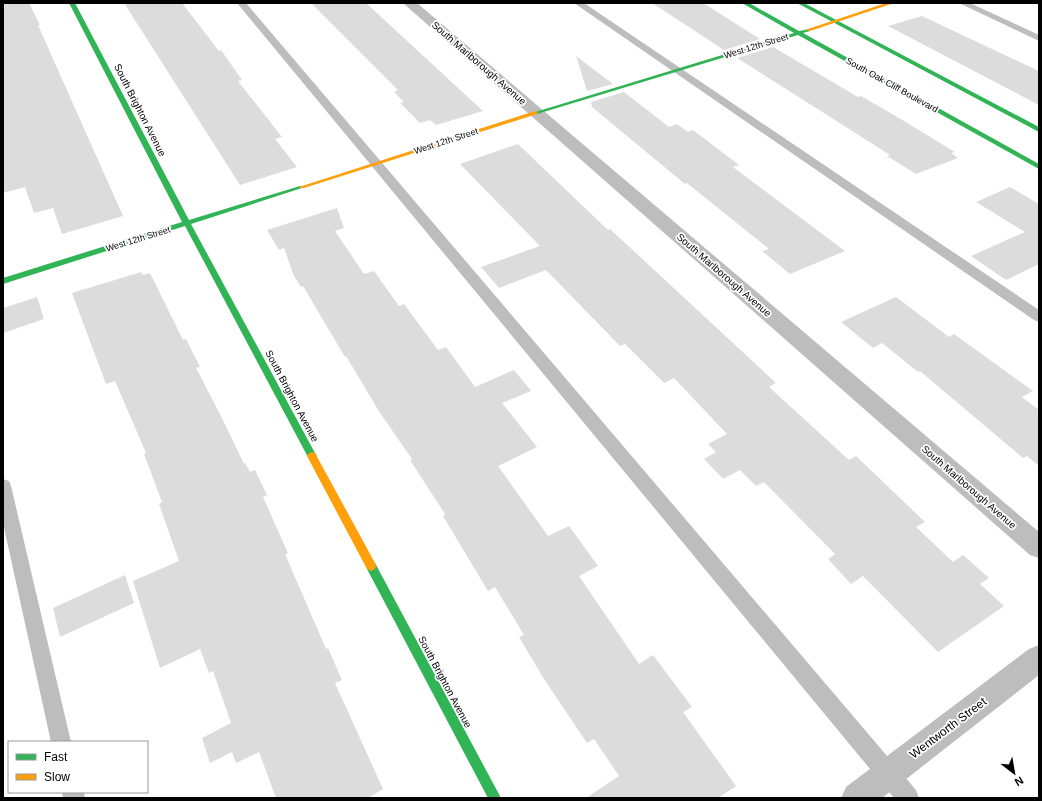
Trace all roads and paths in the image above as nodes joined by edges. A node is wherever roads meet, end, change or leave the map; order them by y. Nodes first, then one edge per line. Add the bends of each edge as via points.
1 (72, 3) edge
2 (241, 3) edge
3 (409, 3) edge
4 (578, 3) edge
5 (745, 3) edge
6 (800, 3) edge
7 (890, 3) edge
8 (963, 3) edge
9 (835, 22) junction
10 (798, 33) junction
11 (1039, 38) edge
12 (675, 70) junction
13 (536, 113) junction
14 (1039, 130) edge
15 (375, 164) junction
16 (1039, 167) edge
17 (187, 224) junction
18 (3, 282) edge
19 (1039, 317) edge
20 (3, 486) edge
21 (1039, 547) edge
22 (1039, 658) edge
23 (61, 741) edge
24 (888, 774) junction
25 (494, 798) edge
26 (857, 798) edge
27 (908, 798) edge

1 - 17 street, South Brighton Avenue
2 - 15 lane
3 - 13 street, South Marlborough Avenue
4 - 12 lane
5 - 10 street, South Oak Cliff Boulevard
6 - 9 street
7 - 9 street, West 12th Street
8 - 11 lane
9 - 10 street, West 12th Street
9 - 14 street
10 - 12 street, West 12th Street
10 - 16 street, South Oak Cliff Boulevard
12 - 13 street, West 12th Street
12 - 19 lane
13 - 15 street, West 12th Street
13 - 21 street, South Marlborough Avenue
15 - 17 street, West 12th Street
15 - 24 lane
17 - 18 street, West 12th Street
17 - 25 street, South Brighton Avenue
20 - 23 lane
22 - 24 street, Wentworth Street
24 - 26 street, Wentworth Street
24 - 27 lane

